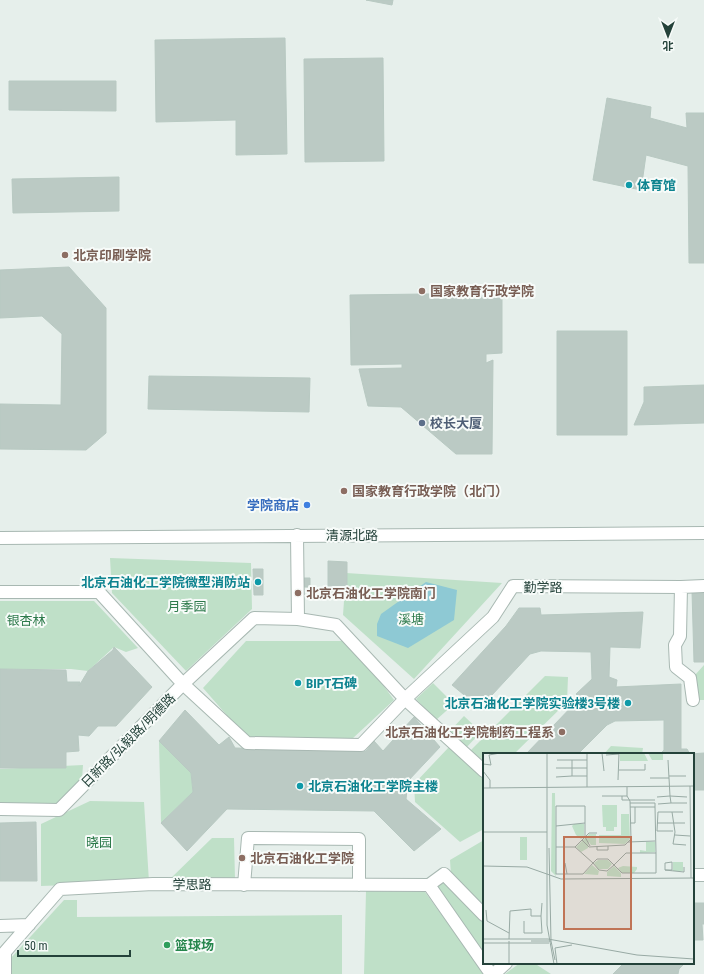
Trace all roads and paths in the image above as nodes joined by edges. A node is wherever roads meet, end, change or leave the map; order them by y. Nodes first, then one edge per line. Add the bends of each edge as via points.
1 (704, 532) edge
2 (297, 536) junction
3 (0, 538) edge
4 (704, 586) edge
5 (681, 587) junction
6 (0, 592) edge
7 (298, 619) junction
8 (183, 684) junction
9 (406, 699) junction
10 (693, 700) dead end
11 (483, 771) edge
12 (0, 809) edge
13 (704, 874) edge
14 (694, 875) edge
15 (244, 885) junction
16 (359, 885) junction
17 (429, 885) junction
18 (483, 914) edge
19 (29, 925) junction
20 (0, 926) edge
21 (483, 960) edge
22 (486, 964) edge
23 (505, 964) edge
24 (5, 974) edge
25 (493, 974) edge

1 - 2 street, 清源北路
2 - 3 street, 清源北路
2 - 7 street
4 - 5 street
5 - 9 street, 勤学路 via 513,586 493,617
5 - 10 street via 680,636 675,645 676,667 690,678
6 - 8 street, 日新路/弘毅路/明德路 via 98,592
7 - 8 street via 254,618
7 - 9 street via 336,625
8 - 9 street via 247,743 361,745
8 - 12 street, 日新路/弘毅路/明德路 via 59,810
9 - 11 street
13 - 14 street
15 - 16 street, 学思路
15 - 16 street via 248,838 359,839
15 - 19 street, 学思路 via 153,884 60,889
16 - 17 street, 学思路
17 - 18 street via 444,874
17 - 21 street
19 - 20 street
19 - 24 street, 学思路 via 5,952
22 - 25 street
23 - 25 street

